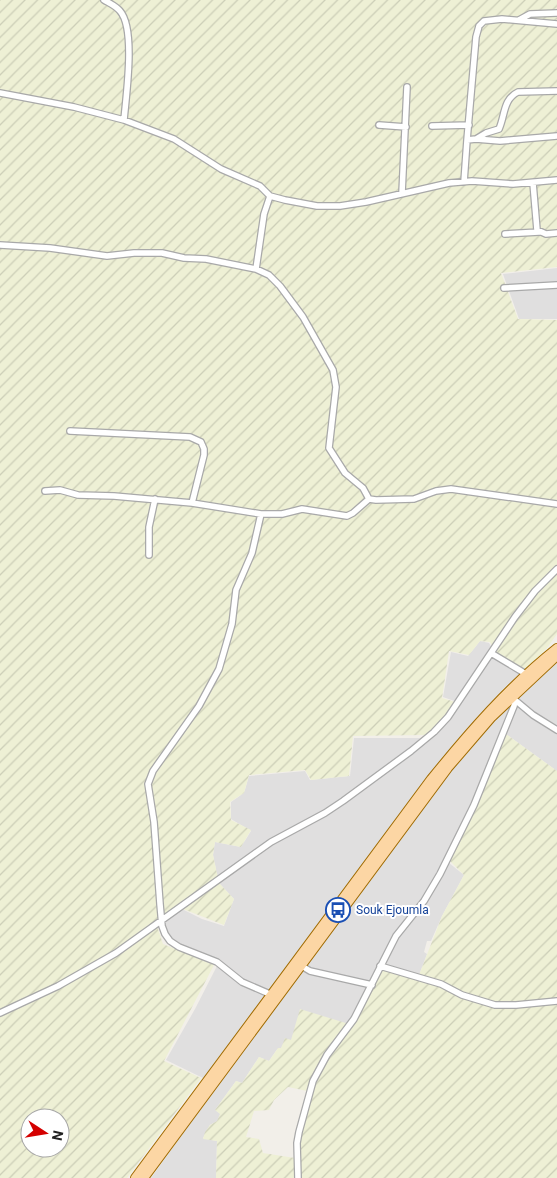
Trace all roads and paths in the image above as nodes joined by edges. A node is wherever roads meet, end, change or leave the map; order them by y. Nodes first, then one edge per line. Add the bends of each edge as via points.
1 (104, 0) edge
2 (557, 13) edge
3 (519, 20) junction
4 (557, 24) edge
5 (408, 87) dead end
6 (557, 91) edge
7 (0, 93) edge
8 (124, 120) junction
9 (468, 125) junction
10 (379, 126) dead end
11 (432, 126) dead end
12 (406, 127) junction
13 (557, 136) edge
14 (476, 139) junction
15 (467, 140) junction
16 (557, 180) edge
17 (464, 182) junction
18 (532, 183) junction
19 (402, 193) junction
20 (270, 196) junction
21 (539, 232) junction
22 (557, 233) edge
23 (505, 234) dead end
24 (0, 244) edge
25 (256, 269) junction
26 (557, 285) edge
27 (504, 288) dead end
28 (70, 431) dead end
29 (45, 491) dead end
30 (155, 499) junction
31 (369, 499) junction
32 (192, 503) junction
33 (557, 504) edge
34 (261, 514) junction
35 (149, 554) dead end
36 (557, 569) edge
37 (557, 648) edge
38 (491, 653) junction
39 (557, 656) edge
40 (526, 674) junction
41 (510, 697) junction
42 (557, 730) edge
43 (162, 920) junction
44 (154, 927) junction
45 (163, 930) junction
46 (299, 965) junction
47 (380, 966) junction
48 (372, 985) junction
49 (272, 995) junction
50 (557, 1001) edge
51 (0, 1013) edge
52 (240, 1043) junction
53 (173, 1133) junction
54 (135, 1178) edge
55 (144, 1178) edge
56 (298, 1178) edge

1 - 8 street via 120,11 126,25 130,51
2 - 3 street via 530,14
3 - 4 street
3 - 9 street via 489,19 479,26
5 - 12 street
6 - 14 street via 513,94 499,129
7 - 8 street
8 - 20 street via 174,139 221,169 260,186
9 - 11 street
9 - 15 street
10 - 12 street
12 - 19 street
13 - 14 street via 490,141
14 - 15 street
15 - 17 street
16 - 18 street
17 - 18 street
17 - 19 street
18 - 21 street
19 - 20 street via 340,206 317,206
20 - 25 street via 264,214
21 - 22 street
21 - 23 street
24 - 25 street via 107,256 162,253
25 - 31 street via 269,275 280,286 329,361 336,387 329,448 345,473 363,488
26 - 27 street
28 - 32 street via 190,437 201,442 204,455
29 - 30 street
30 - 32 street
30 - 35 street via 149,527
31 - 33 street via 414,499 436,491 451,490
31 - 34 street via 347,516 302,509 282,514
32 - 34 street
34 - 43 street via 252,553 236,590 232,624 219,669 199,706 153,771 148,784
36 - 38 street via 527,601
37 - 40 main road
38 - 40 street
38 - 43 street via 448,716 411,751 326,813 271,842
39 - 41 main road
40 - 41 main road
41 - 42 street
41 - 46 main road via 466,735
41 - 47 street via 510,720 466,824 424,901 403,926
43 - 44 street
43 - 45 street
44 - 45 street
44 - 51 street via 101,962 36,998
45 - 49 street via 179,947 217,962 242,982
46 - 48 street via 310,971
46 - 49 main road
46 - 52 main road
47 - 48 street
47 - 50 street via 441,984 495,1005
48 - 56 street via 313,1081 297,1143
49 - 52 main road
52 - 53 main road
53 - 54 main road
53 - 55 main road

